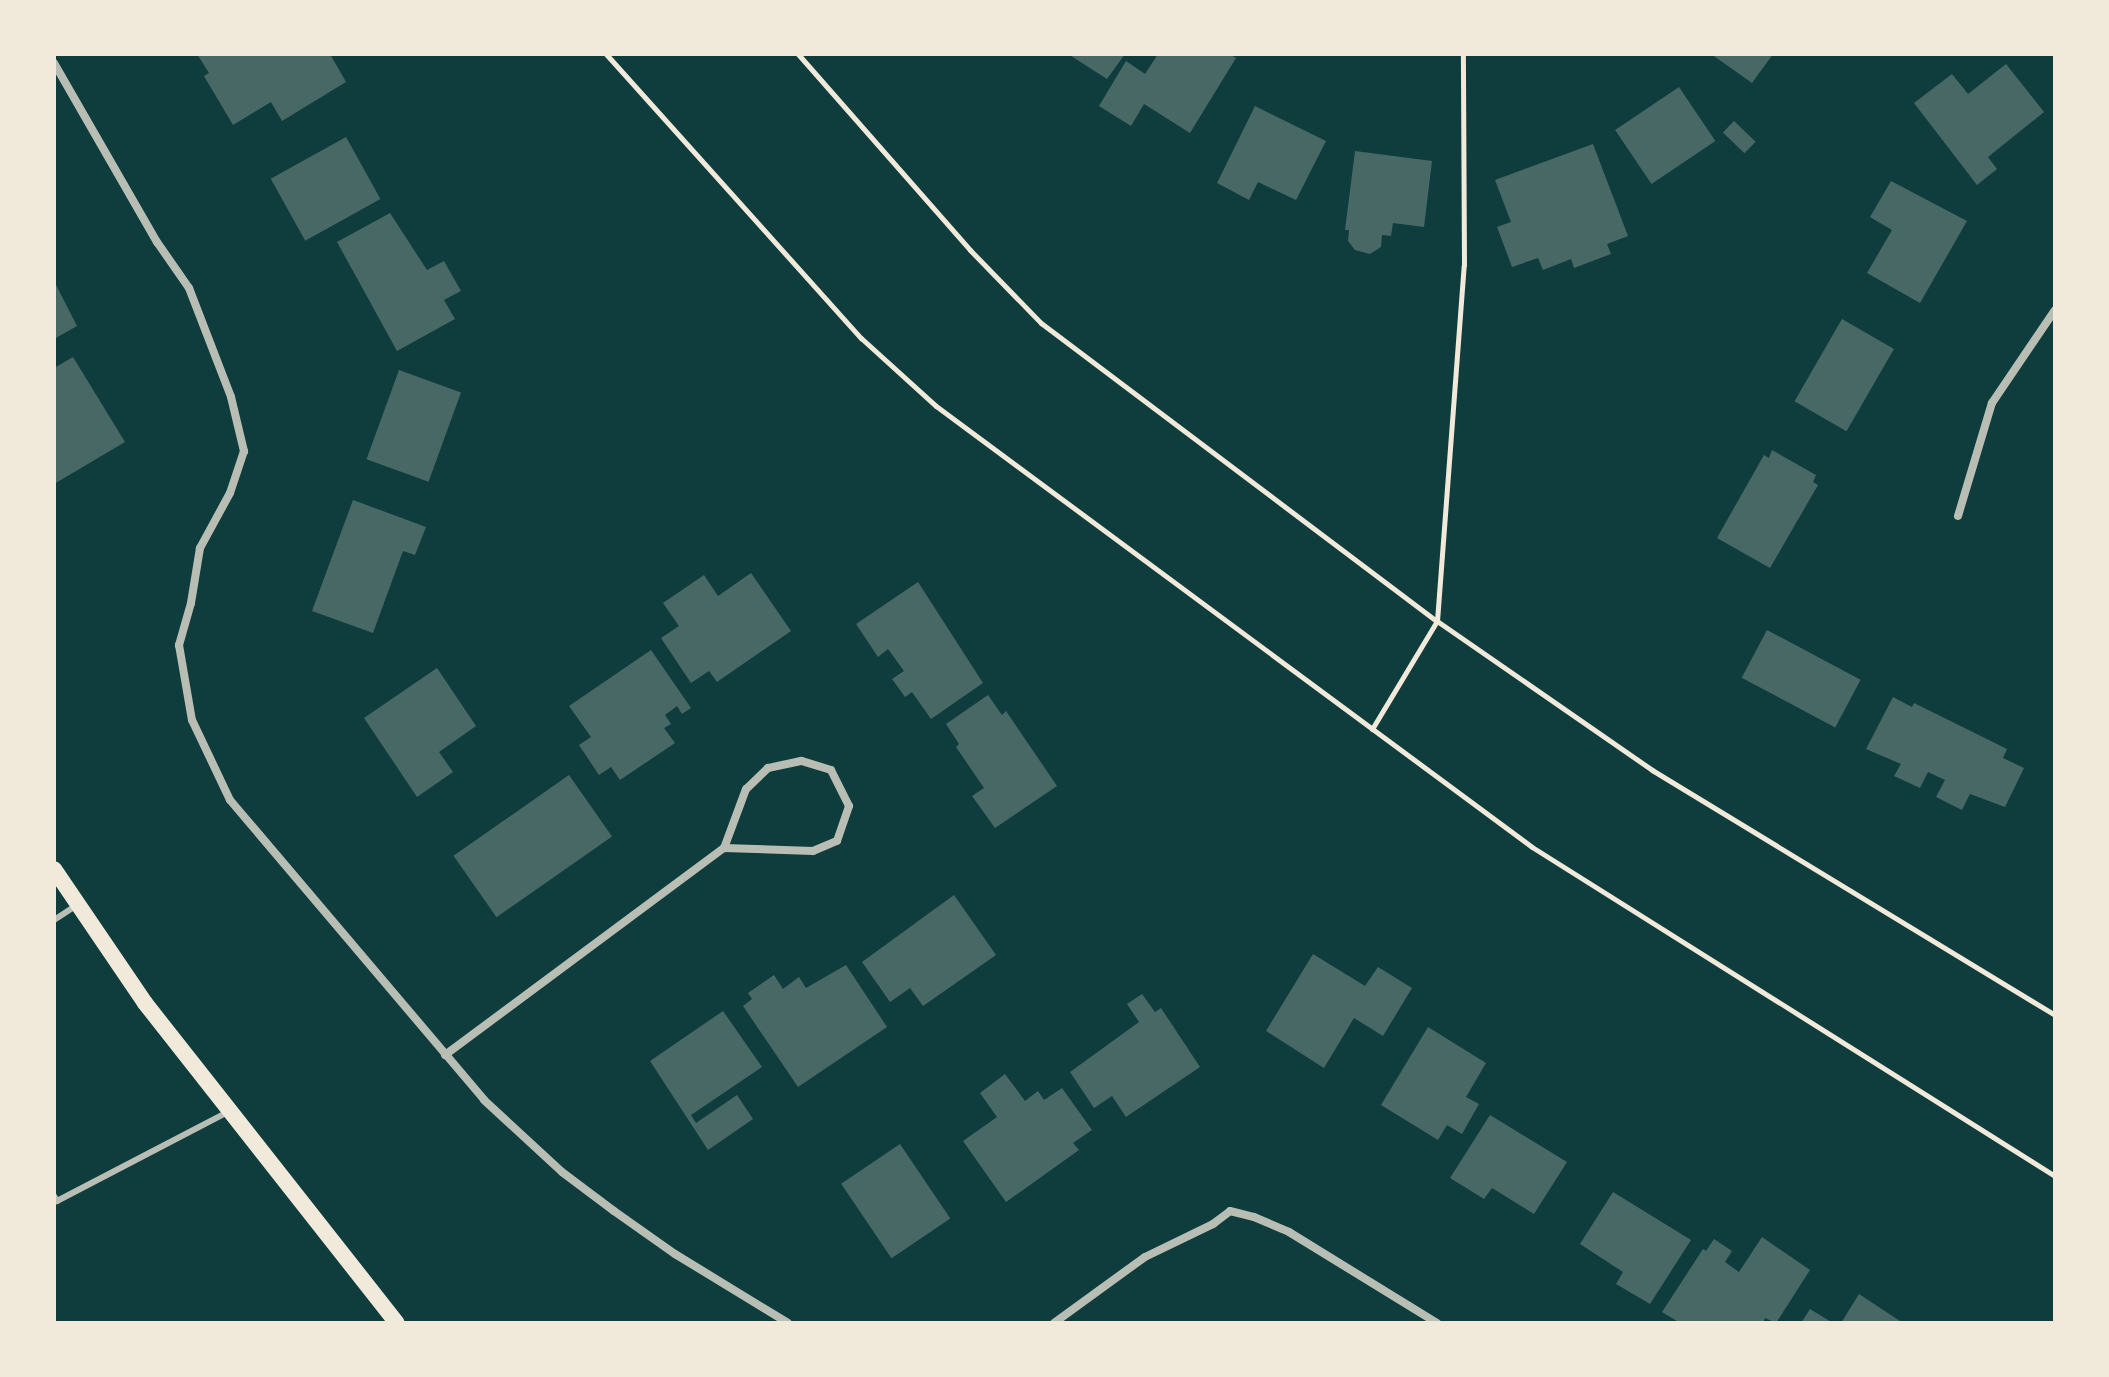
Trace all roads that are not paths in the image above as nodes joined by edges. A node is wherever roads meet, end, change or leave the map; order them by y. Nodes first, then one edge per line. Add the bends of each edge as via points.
1 (54, 63) edge
2 (2055, 310) edge
3 (1958, 516) dead end
4 (724, 848) junction
5 (54, 869) edge
6 (77, 905) junction
7 (54, 920) edge
8 (445, 1055) junction
9 (230, 1111) junction
10 (54, 1196) edge
11 (397, 1323) edge
12 (788, 1323) edge
13 (1054, 1323) edge
14 (1437, 1323) edge

1 - 8 street via 189,288 231,397 244,451 230,493 200,548 179,645 192,720 230,800
2 - 3 street via 1992,403
4 - 4 street via 813,851 837,841 849,806 831,770 801,761 768,768 746,789
4 - 8 street
5 - 6 main road
6 - 7 lane
6 - 9 main road
8 - 12 street via 484,1100 562,1172 675,1254
9 - 10 lane via 57,1201
9 - 11 main road
13 - 14 street via 1145,1257 1230,1211 1289,1232

